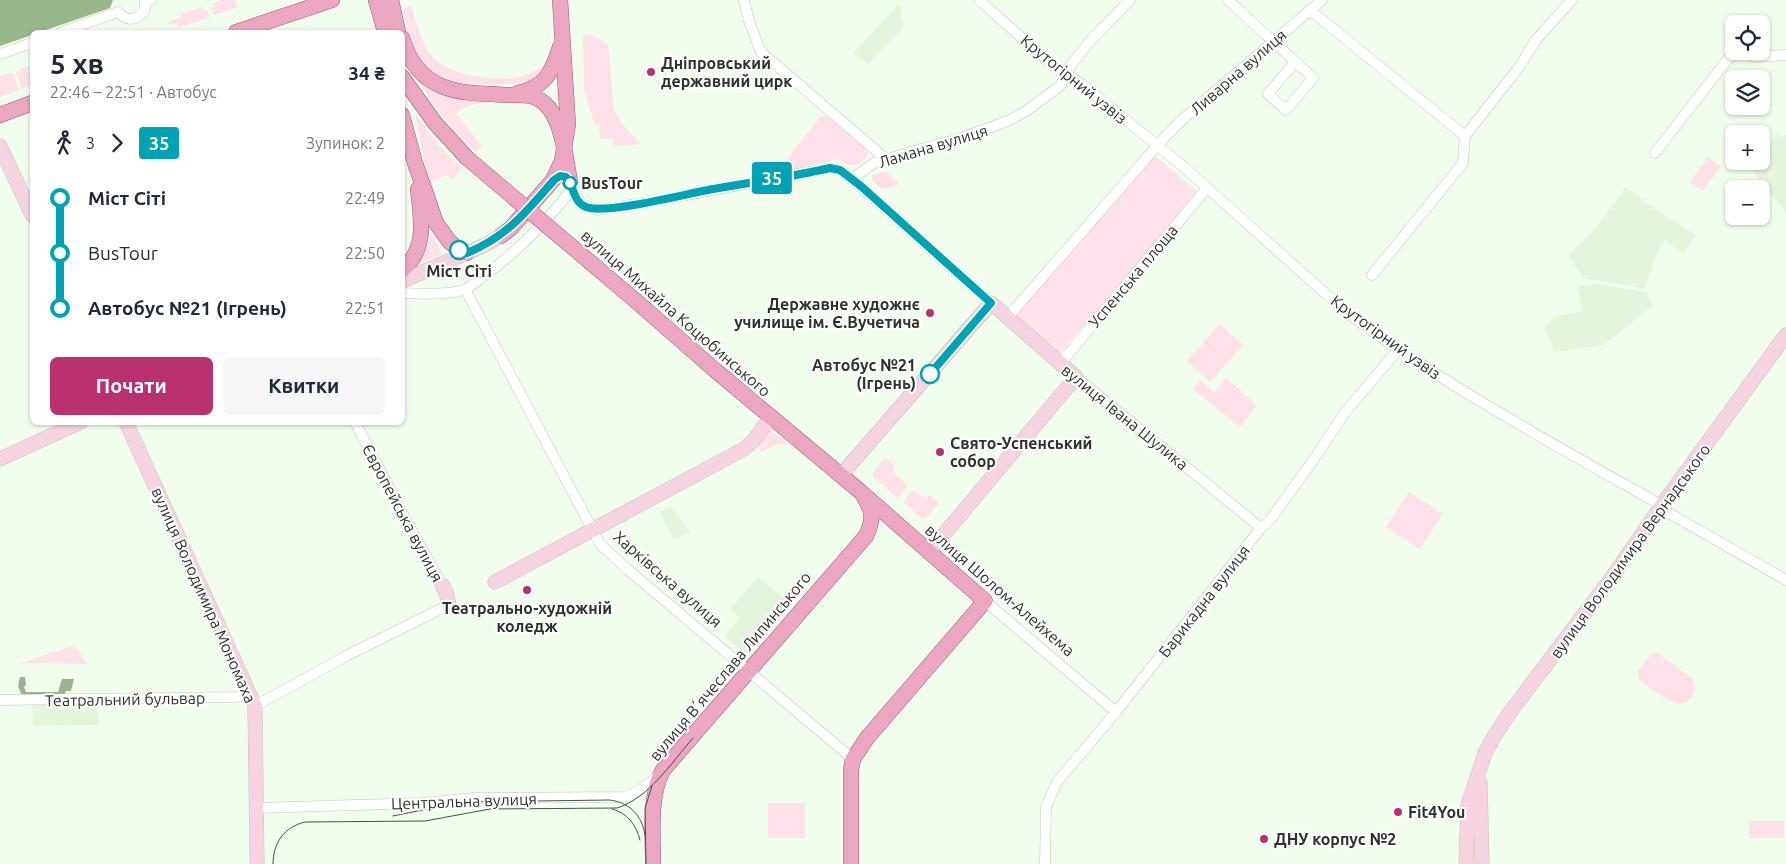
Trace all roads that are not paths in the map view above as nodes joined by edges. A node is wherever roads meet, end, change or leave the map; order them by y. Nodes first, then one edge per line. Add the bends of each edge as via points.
1 (151, 0) edge
2 (332, 0) edge
3 (560, 0) edge
4 (744, 0) edge
5 (979, 0) edge
6 (1130, 0) edge
7 (1228, 0) edge
8 (1322, 0) edge
9 (1571, 2) edge
10 (385, 6) edge
11 (1310, 10) junction
12 (68, 30) edge
13 (242, 30) edge
14 (384, 30) edge
15 (398, 30) edge
16 (563, 36) junction
17 (1273, 42) junction
18 (30, 44) edge
19 (405, 46) edge
20 (0, 54) edge
21 (1786, 55) edge
22 (1770, 56) edge
23 (1727, 60) edge
24 (1295, 62) junction
25 (405, 64) edge
26 (1067, 75) junction
27 (405, 81) edge
28 (510, 95) junction
29 (30, 105) edge
30 (423, 107) junction
31 (0, 115) edge
32 (405, 126) edge
33 (1465, 136) junction
34 (0, 146) edge
35 (1157, 146) junction
36 (564, 150) junction
37 (1655, 153) dead end
38 (886, 159) junction
39 (415, 163) junction
40 (852, 179) junction
41 (554, 180) junction
42 (571, 185) junction
43 (1206, 188) junction
44 (30, 211) edge
45 (501, 236) joint
46 (467, 253) junction
47 (405, 268) edge
48 (1372, 275) dead end
49 (405, 280) edge
50 (465, 289) junction
51 (405, 293) edge
52 (991, 303) junction
53 (1007, 318) junction
54 (1786, 335) edge
55 (1398, 350) junction
56 (1060, 364) junction
57 (1076, 377) junction
58 (771, 417) junction
59 (74, 425) edge
60 (127, 425) edge
61 (357, 425) edge
62 (0, 459) edge
63 (841, 475) junction
64 (862, 493) junction
65 (1660, 507) junction
66 (1261, 528) junction
67 (592, 530) junction
68 (908, 534) junction
69 (866, 536) junction
70 (929, 552) junction
71 (1786, 580) edge
72 (495, 582) dead end
73 (442, 585) joint
74 (985, 601) junction
75 (449, 605) joint
76 (749, 671) junction
77 (252, 699) junction
78 (0, 700) edge
79 (1116, 712) junction
80 (853, 759) junction
81 (663, 770) junction
82 (1479, 770) junction
83 (256, 808) junction
84 (257, 864) edge
85 (653, 864) edge
86 (851, 864) edge
87 (1045, 864) edge
88 (1466, 864) edge
89 (1482, 864) edge

1 - 12 street via 145,2 142,14 134,19 124,18 118,12
2 - 13 main road
3 - 16 main road
4 - 38 street via 761,52
5 - 26 street, Крутогірний узвіз
6 - 26 street, Ламана вулиця via 1092,39 1070,66
7 - 17 street
8 - 11 street, Ливарна вулиця
9 - 33 street via 1535,41 1520,66
10 - 14 main road
10 - 15 main road
11 - 17 street, Ливарна вулиця
11 - 33 street
16 - 28 main road via 550,73 533,89
16 - 36 main road via 568,124
17 - 24 street
17 - 35 street, Ливарна вулиця
18 - 20 street
19 - 28 main road via 412,64 439,86 457,91
21 - 22 street
23 - 37 street
24 - 24 street via 1313,78 1286,110 1268,94
25 - 30 main road
26 - 35 street, Крутогірний узвіз via 1083,84
26 - 38 street, Ламана вулиця via 1060,86 1010,120 956,140
27 - 30 main road
28 - 36 main road via 531,95 550,109
29 - 31 main road
30 - 58 main road, вулиця Михайла Коцюбинського, bridge via 467,158
32 - 39 main road
33 - 48 street via 1463,163
34 - 44 street
35 - 43 street, Крутогірний узвіз
35 - 53 street
36 - 41 main road
36 - 42 main road
38 - 40 street, Ламана вулиця via 864,169
39 - 46 main road via 436,223 449,241
39 - 47 main road via 421,239 413,261
40 - 42 street via 840,170 830,168 597,210 582,205
40 - 52 street
41 - 42 main road via 566,177
41 - 45 main road
42 - 50 street via 551,216 527,240
43 - 55 street, Крутогірний узвіз via 1346,312
43 - 56 street, Успенська площа
45 - 46 street
46 - 49 street
50 - 51 street
50 - 67 street, Харківська вулиця
52 - 53 street, вулиця Івана Шулика
52 - 63 street
53 - 56 street, вулиця Івана Шулика
54 - 65 street, вулиця Володимира Вернадського
55 - 65 street, Крутогірний узвіз
55 - 66 street, Барикадна вулиця via 1346,411 1314,460
56 - 57 street, вулиця Івана Шулика
57 - 66 street, вулиця Івана Шулика
57 - 70 street
58 - 63 main road, вулиця Михайла Коцюбинського
58 - 67 street via 744,449
59 - 62 street
60 - 77 street, вулиця Володимира Мономаха
61 - 73 street, Європейська вулиця
63 - 64 main road, вулиця Михайла Коцюбинського
64 - 68 main road, вулиця Шолом-Алейхема
64 - 69 main road, вулиця Вʼячеслава Липинського via 871,508 872,518
65 - 71 street, Крутогірний узвіз
65 - 82 street, вулиця Володимира Вернадського via 1613,576 1511,711 1485,753
66 - 79 street, Барикадна вулиця
67 - 72 street
67 - 76 street, Харківська вулиця via 600,544 620,563
68 - 69 main road, вулиця Вʼячеслава Липинського via 891,527
68 - 70 main road, вулиця Шолом-Алейхема
69 - 76 main road, вулиця Вʼячеслава Липинського
70 - 74 main road, вулиця Шолом-Алейхема
73 - 75 street, Європейська вулиця
74 - 79 street, вулиця Шолом-Алейхема
74 - 80 main road via 867,738
75 - 77 street, Театральний бульвар
76 - 80 street, Харківська вулиця
76 - 81 main road, вулиця Вʼячеслава Липинського
77 - 78 street, Театральний бульвар
77 - 83 street, вулиця Володимира Мономаха
79 - 87 street, Барикадна вулиця via 1054,788 1046,807
80 - 86 main road
81 - 83 street, Центральна вулиця via 645,787 624,797 474,798 422,803
81 - 85 main road, вулиця Вʼячеслава Липинського via 653,814
82 - 88 street, вулиця Володимира Вернадського via 1468,805
82 - 89 street, вулиця Володимира Вернадського
83 - 84 street, вулиця Володимира Мономаха

